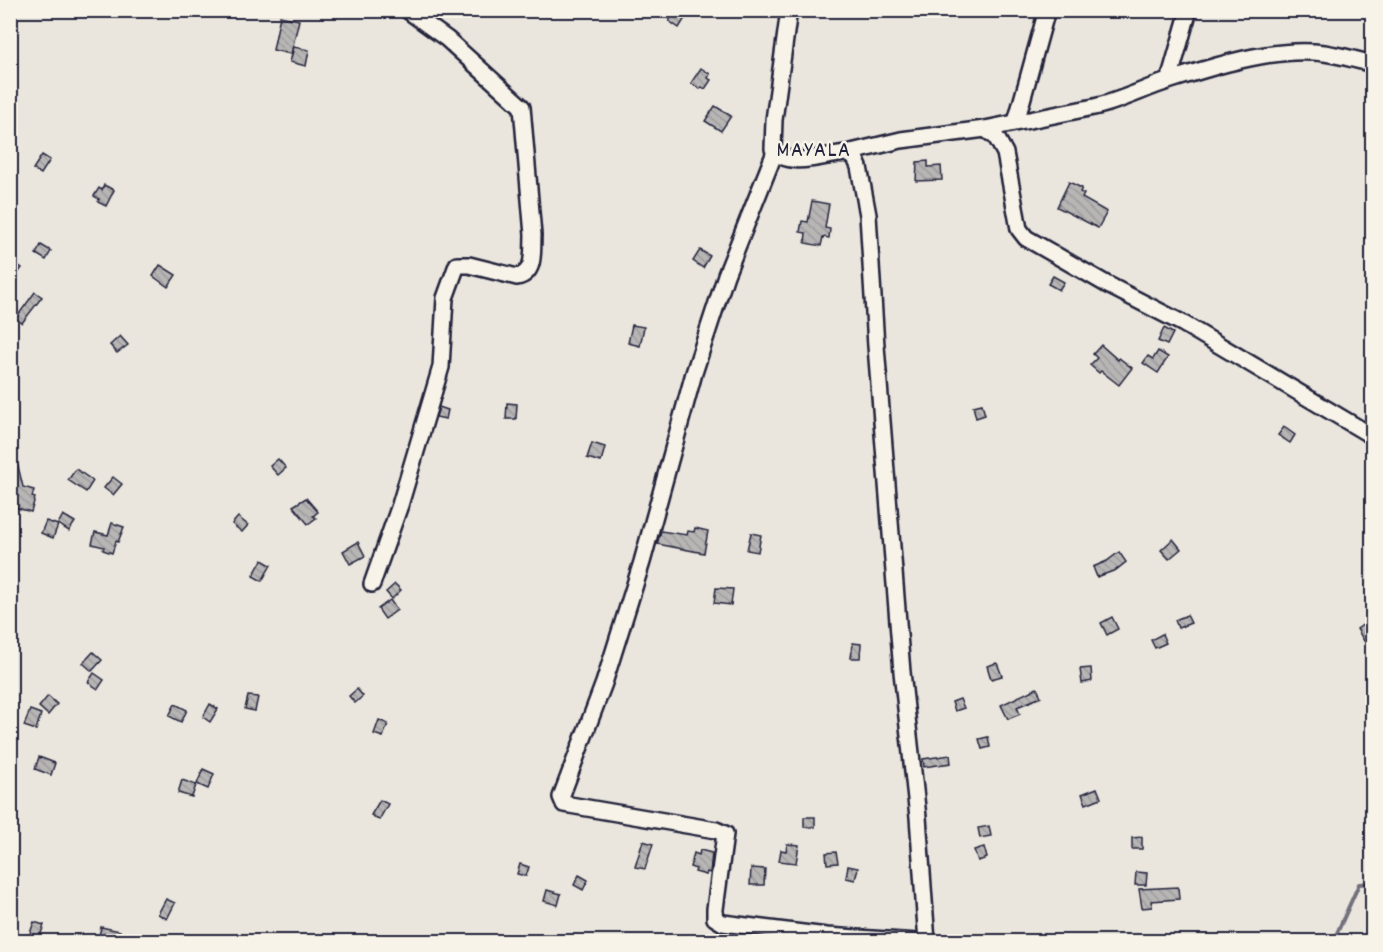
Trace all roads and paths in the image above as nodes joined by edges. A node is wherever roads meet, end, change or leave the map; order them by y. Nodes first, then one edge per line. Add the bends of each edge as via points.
1 (407, 10) edge
2 (789, 10) edge
3 (1047, 10) edge
4 (1189, 10) edge
5 (1372, 64) edge
6 (1169, 80) junction
7 (1016, 122) junction
8 (985, 129) junction
9 (775, 152) junction
10 (848, 153) junction
11 (1372, 436) edge
12 (372, 584) dead end
13 (918, 942) edge
14 (927, 942) edge

1 - 12 street via 447,39 522,107 532,256 530,270 517,277 458,265 445,298 441,367
2 - 9 street via 773,126
3 - 7 street
4 - 6 street
5 - 6 street via 1316,52 1288,52
6 - 7 street via 1110,103
7 - 8 street
8 - 10 street via 901,140
8 - 11 street via 996,137 1005,153 1017,222 1026,238
9 - 10 street via 795,159
9 - 13 street via 726,275 604,683 561,797 564,804 725,834 715,909 716,918 723,923
10 - 14 street via 859,167 868,215 902,672

